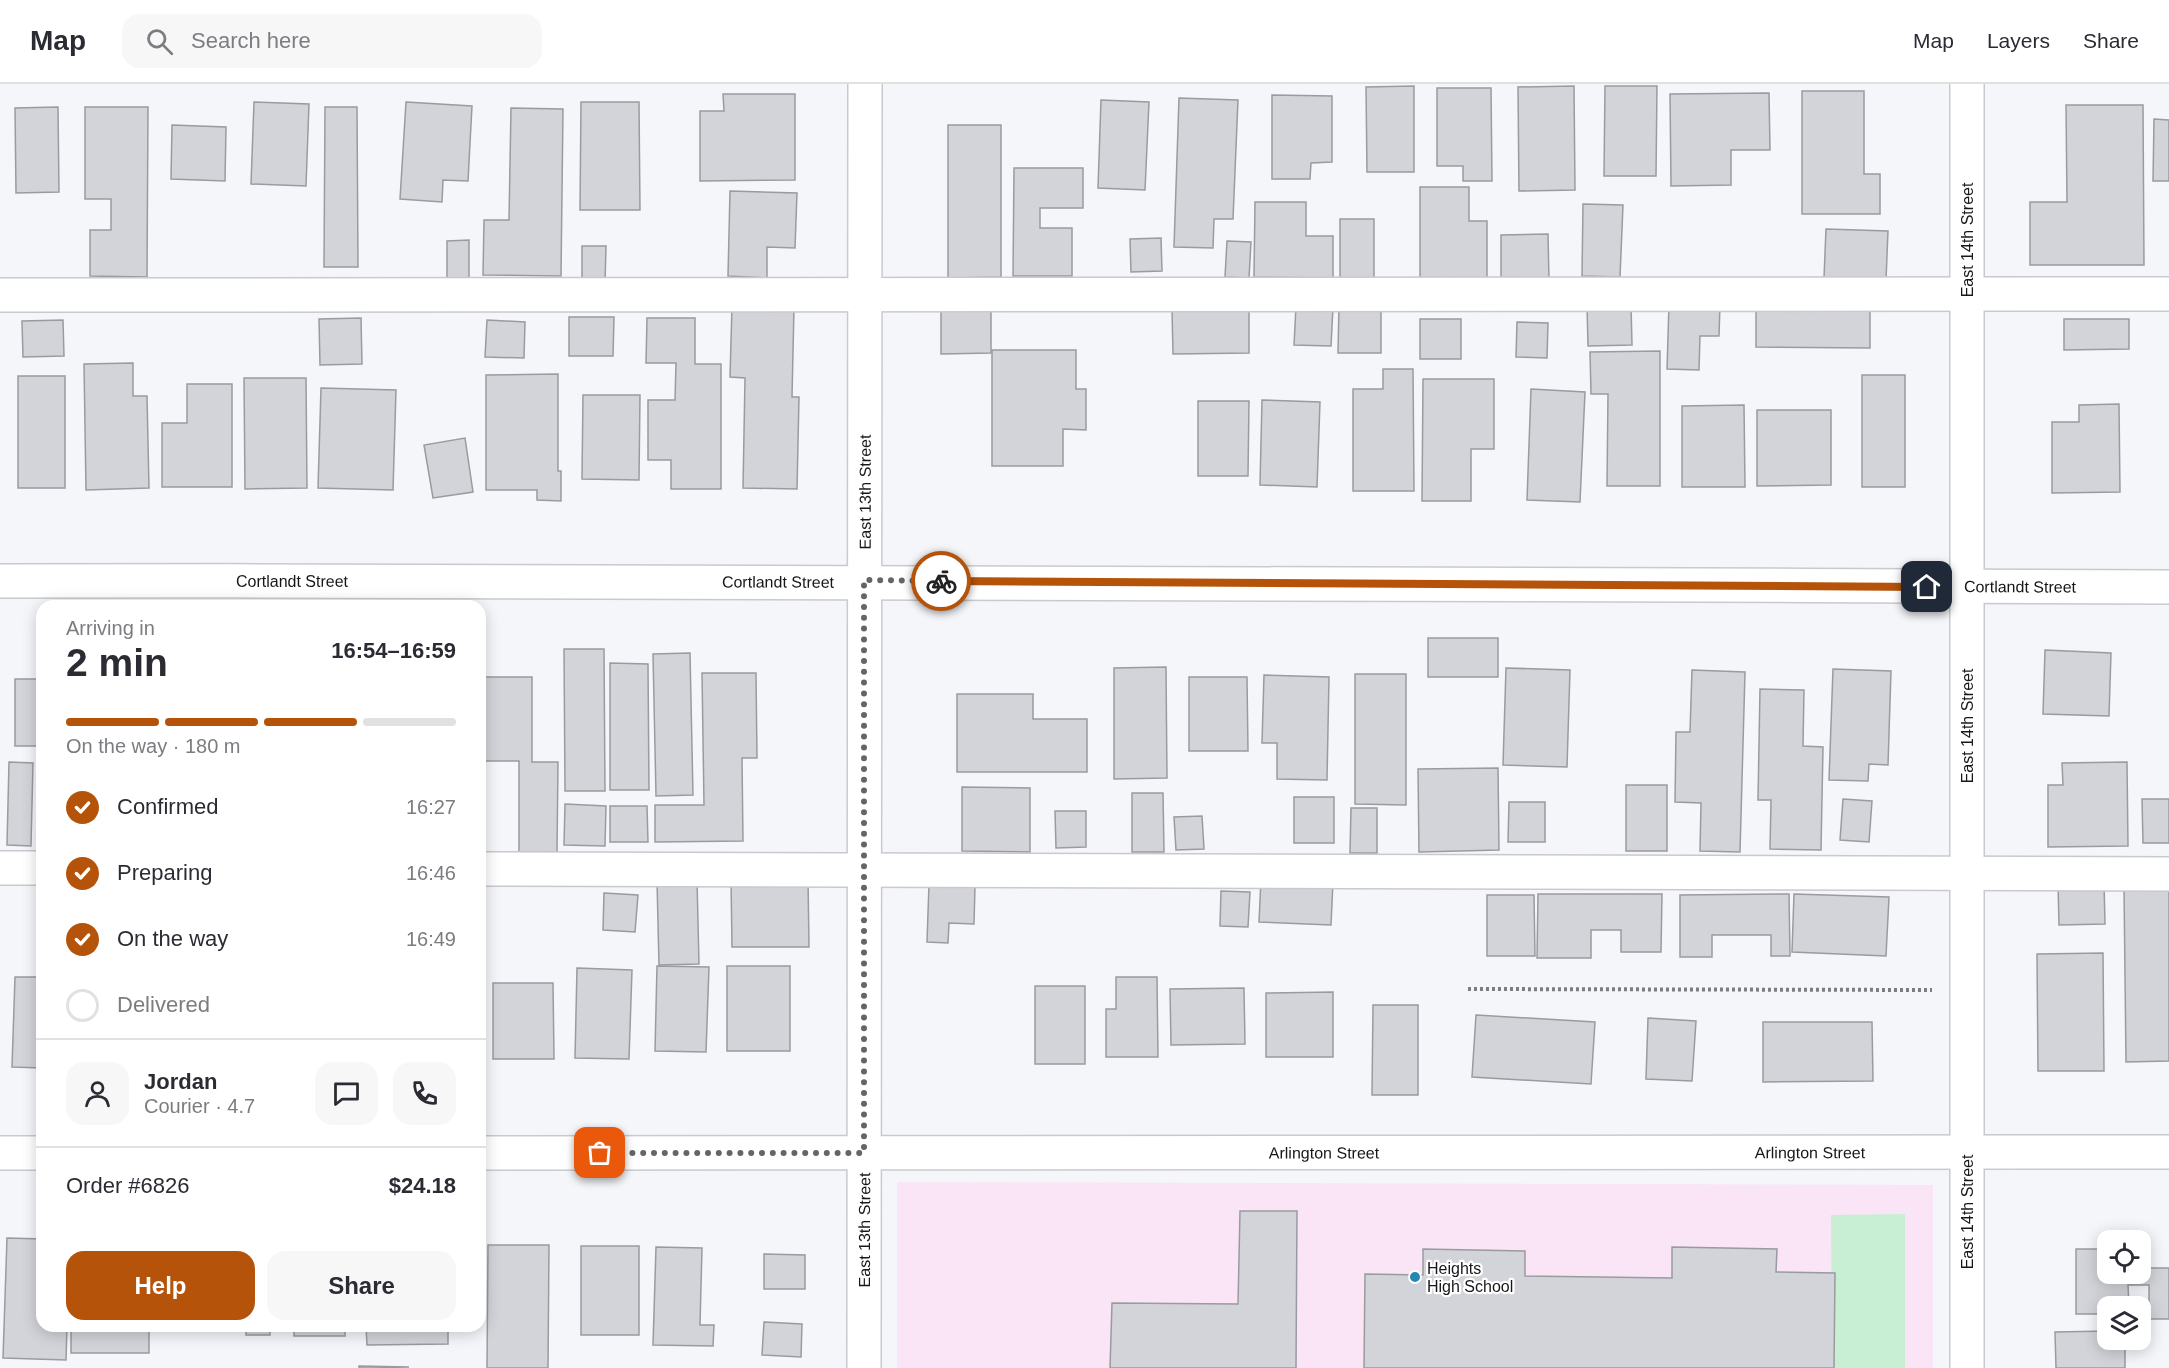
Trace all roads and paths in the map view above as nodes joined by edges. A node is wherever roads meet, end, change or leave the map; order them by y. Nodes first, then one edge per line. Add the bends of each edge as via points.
1 (865, 84) edge
2 (1967, 84) edge
3 (1967, 294) junction
4 (2169, 294) edge
5 (0, 295) edge
6 (864, 295) junction
7 (864, 580) junction
8 (0, 581) edge
9 (1967, 587) junction
10 (2169, 587) edge
11 (0, 868) edge
12 (36, 868) edge
13 (486, 869) edge
14 (864, 871) junction
15 (1967, 873) junction
16 (2169, 874) edge
17 (1468, 990) dead end
18 (1967, 990) junction
19 (1967, 1152) junction
20 (2169, 1152) edge
21 (0, 1153) edge
22 (36, 1153) edge
23 (486, 1153) edge
24 (864, 1153) junction
25 (864, 1368) edge
26 (1967, 1368) edge

1 - 6 street, East 13th Street
2 - 3 street, East 14th Street
3 - 4 street
3 - 6 street
3 - 9 street, East 14th Street
5 - 6 street
6 - 7 street, East 13th Street
7 - 8 street, Cortlandt Street
7 - 9 street, Cortlandt Street
7 - 14 street, East 13th Street
9 - 10 street, Cortlandt Street
9 - 15 street, East 14th Street
11 - 12 street
13 - 14 street
14 - 15 street
14 - 24 street, East 13th Street
15 - 16 street
15 - 18 street, East 14th Street
17 - 18 path
18 - 19 street, East 14th Street
19 - 20 street, Arlington Street
19 - 24 street, Arlington Street
19 - 26 street, East 14th Street
21 - 22 street
23 - 24 street, Arlington Street
24 - 25 street, East 13th Street

